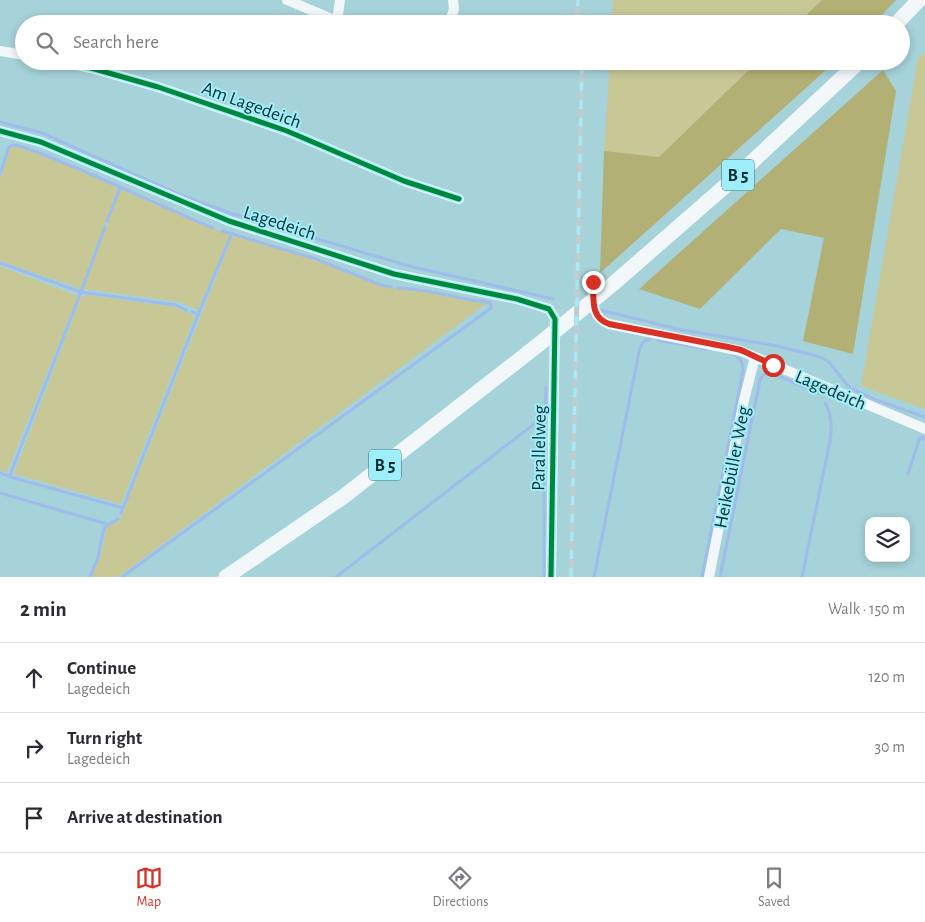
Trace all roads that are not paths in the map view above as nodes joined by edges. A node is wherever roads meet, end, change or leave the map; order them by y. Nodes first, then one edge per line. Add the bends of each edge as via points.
1 (287, 0) edge
2 (340, 0) edge
3 (453, 0) edge
4 (919, 0) edge
5 (324, 15) edge
6 (341, 15) edge
7 (452, 15) edge
8 (905, 15) edge
9 (0, 51) edge
10 (15, 54) edge
11 (97, 70) edge
12 (850, 70) edge
13 (0, 131) edge
14 (458, 199) dead end
15 (593, 282) dead end
16 (555, 319) joint
17 (755, 357) junction
18 (925, 429) edge
19 (226, 577) edge
20 (551, 577) edge
21 (709, 577) edge

1 - 5 street
2 - 6 street
3 - 7 street
4 - 8 highway
9 - 10 street
11 - 14 street, Am Lagedeich via 268,125 404,181
12 - 19 highway, B 5 via 739,174 538,345 343,497
13 - 16 street, Lagedeich via 41,142 228,221 394,274 539,305 549,309
15 - 17 street, Lagedeich via 596,316 600,321 741,350
16 - 20 street, Parallelweg
17 - 18 street, Lagedeich
17 - 21 street, Heikebüller Weg

